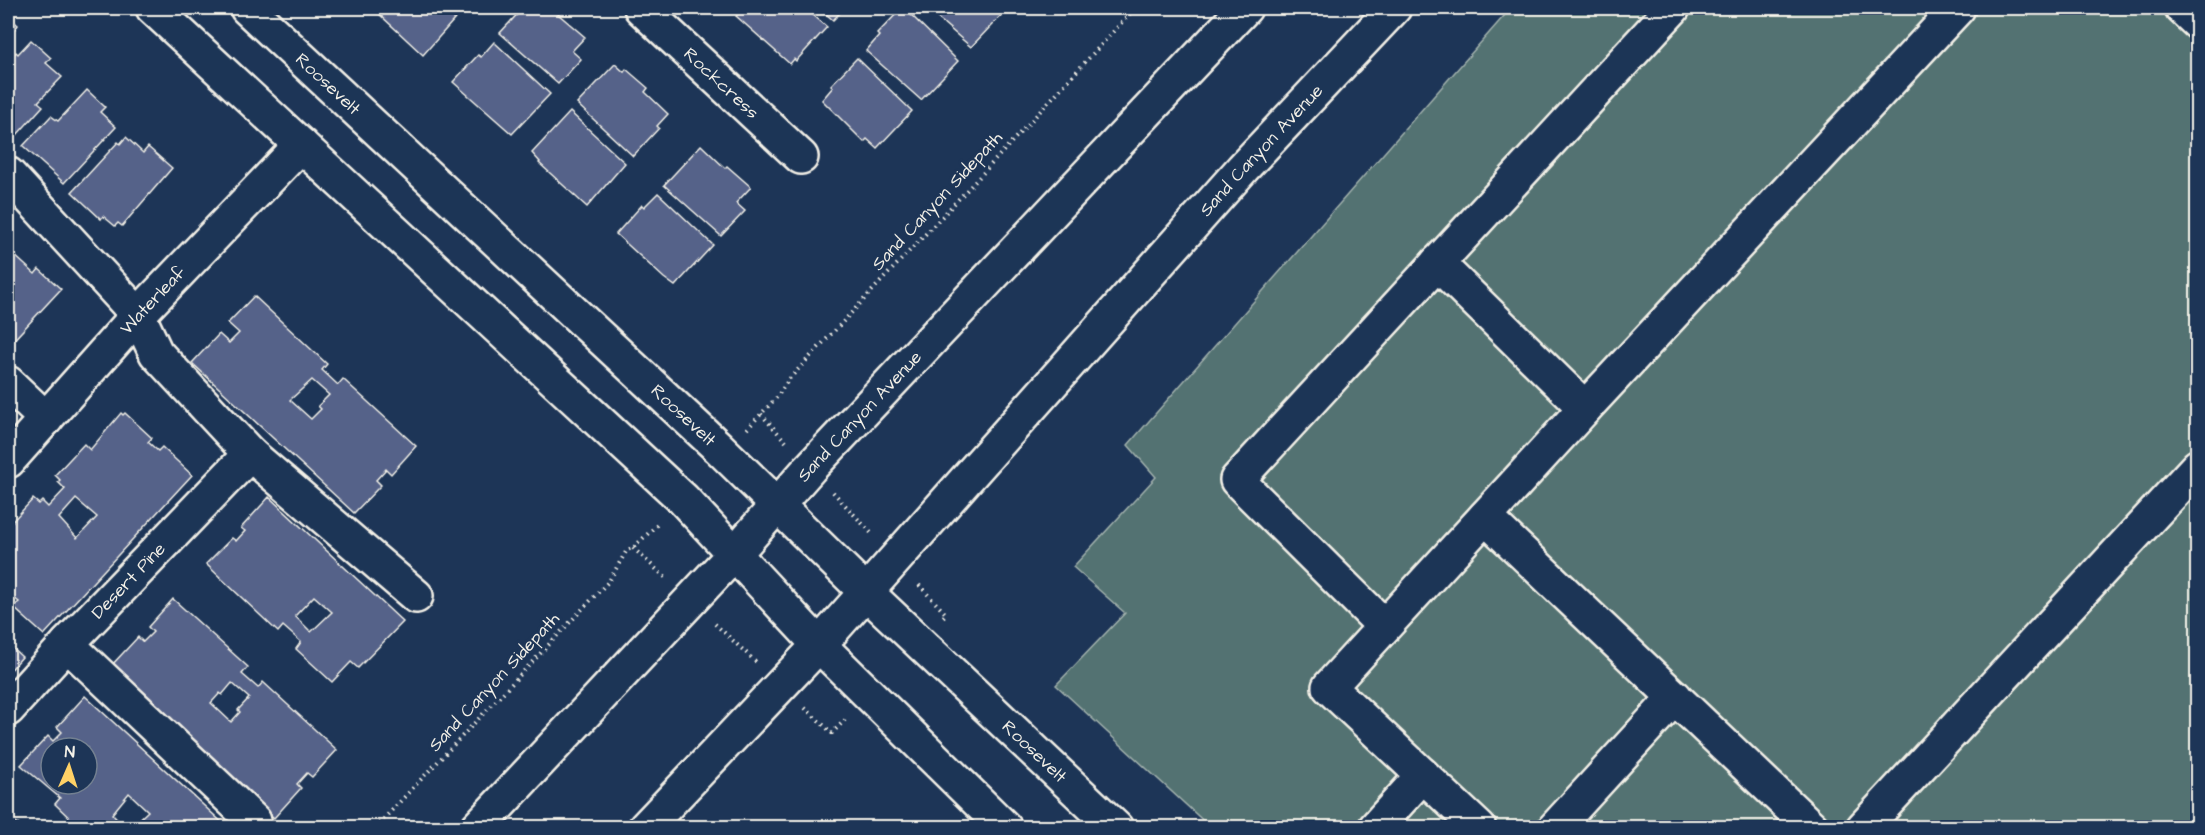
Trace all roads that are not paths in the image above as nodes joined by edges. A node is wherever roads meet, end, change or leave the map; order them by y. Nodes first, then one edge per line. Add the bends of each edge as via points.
1 (153, 8) edge
2 (641, 8) edge
3 (1245, 8) edge
4 (1394, 8) edge
5 (1673, 8) edge
6 (1958, 8) edge
7 (2182, 8) edge
8 (259, 11) edge
9 (2198, 22) edge
10 (301, 145) junction
11 (801, 157) dead end
12 (8, 174) edge
13 (1437, 263) junction
14 (138, 315) junction
15 (8, 383) edge
16 (1585, 408) junction
17 (46, 419) junction
18 (250, 454) junction
19 (8, 461) edge
20 (2198, 466) edge
21 (777, 504) junction
22 (1485, 517) junction
23 (735, 553) junction
24 (866, 592) junction
25 (416, 596) dead end
26 (1384, 626) junction
27 (67, 644) junction
28 (819, 645) junction
29 (1675, 697) junction
30 (8, 709) edge
31 (1423, 775) junction
32 (254, 821) dead end
33 (477, 828) edge
34 (645, 828) edge
35 (1005, 828) edge
36 (1116, 828) edge
37 (1375, 828) edge
38 (1479, 828) edge
39 (1555, 828) edge
40 (1812, 828) edge
41 (1863, 828) edge

1 - 10 street
2 - 11 street, Rockcress
3 - 21 street, Sand Canyon Avenue
4 - 24 street, Sand Canyon Avenue via 1243,168
5 - 13 street
6 - 16 street
7 - 9 street
8 - 21 street, Roosevelt
10 - 14 street, Waterleaf
10 - 23 street via 683,499
12 - 14 street
13 - 16 street
13 - 26 street via 1237,480
14 - 17 street, Waterleaf
14 - 18 street via 156,353
15 - 17 street
16 - 22 street
17 - 19 street, Waterleaf
18 - 25 street
18 - 27 street, Desert Pine
20 - 41 street
21 - 23 street, Sand Canyon Avenue
21 - 24 street, Roosevelt
22 - 26 street
22 - 29 street
23 - 28 street
23 - 33 street, Sand Canyon Avenue
24 - 28 street, Sand Canyon Avenue
24 - 36 street, Roosevelt
26 - 31 street via 1329,687
27 - 30 street, Desert Pine
27 - 32 street
28 - 34 street, Sand Canyon Avenue
28 - 35 street
29 - 39 street
29 - 40 street
31 - 37 street
31 - 38 street

